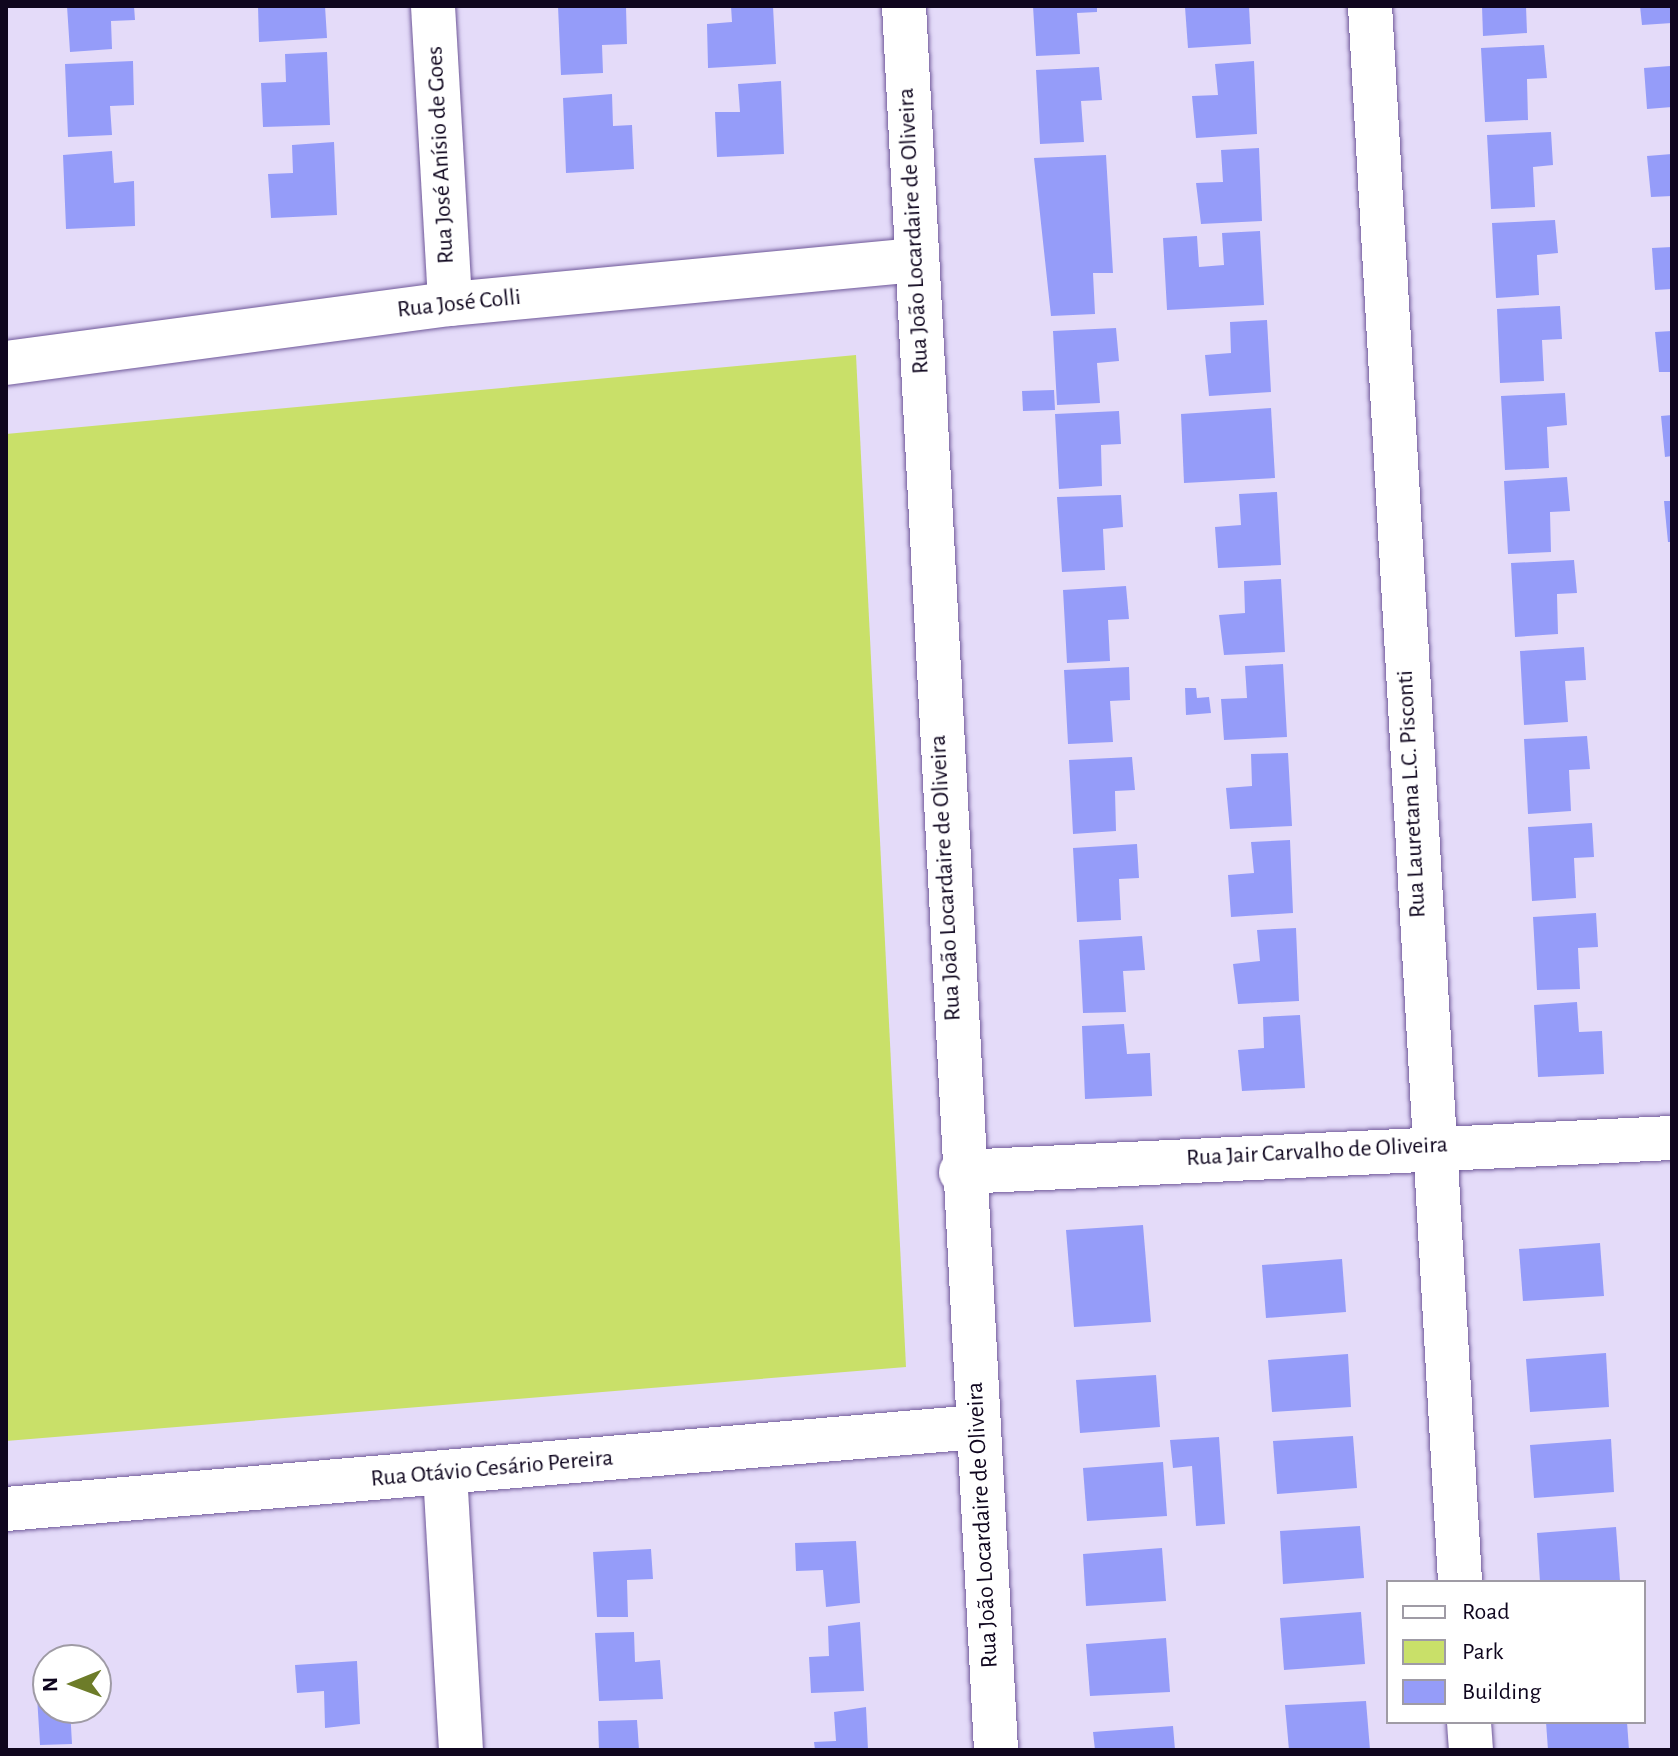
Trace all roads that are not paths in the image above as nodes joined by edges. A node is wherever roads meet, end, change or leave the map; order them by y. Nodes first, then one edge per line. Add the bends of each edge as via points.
1 (433, 6) edge
2 (904, 6) edge
3 (1370, 6) edge
4 (915, 260) junction
5 (450, 304) junction
6 (6, 363) edge
7 (1672, 1138) edge
8 (1431, 1145) junction
9 (961, 1172) junction
10 (977, 1427) junction
11 (445, 1473) junction
12 (6, 1509) edge
13 (1460, 1580) edge
14 (1469, 1724) edge
15 (461, 1750) edge
16 (996, 1750) edge
17 (1471, 1750) edge

1 - 5 street, Rua José Anísio de Goes
2 - 4 street, Rua João Locardaire de Oliveira
3 - 8 street, Rua Lauretana L.C. Pisconti
4 - 5 street, Rua José Colli
4 - 9 street, Rua João Locardaire de Oliveira
5 - 6 street, Rua José Colli
7 - 8 street, Rua Jair Carvalho de Oliveira
8 - 9 street, Rua Jair Carvalho de Oliveira
8 - 13 street, Rua Lauretana L.C. Pisconti
9 - 10 street, Rua João Locardaire de Oliveira
10 - 11 street, Rua Otávio Cesário Pereira
10 - 16 street, Rua João Locardaire de Oliveira
11 - 12 street, Rua Otávio Cesário Pereira
11 - 15 street
14 - 17 street

